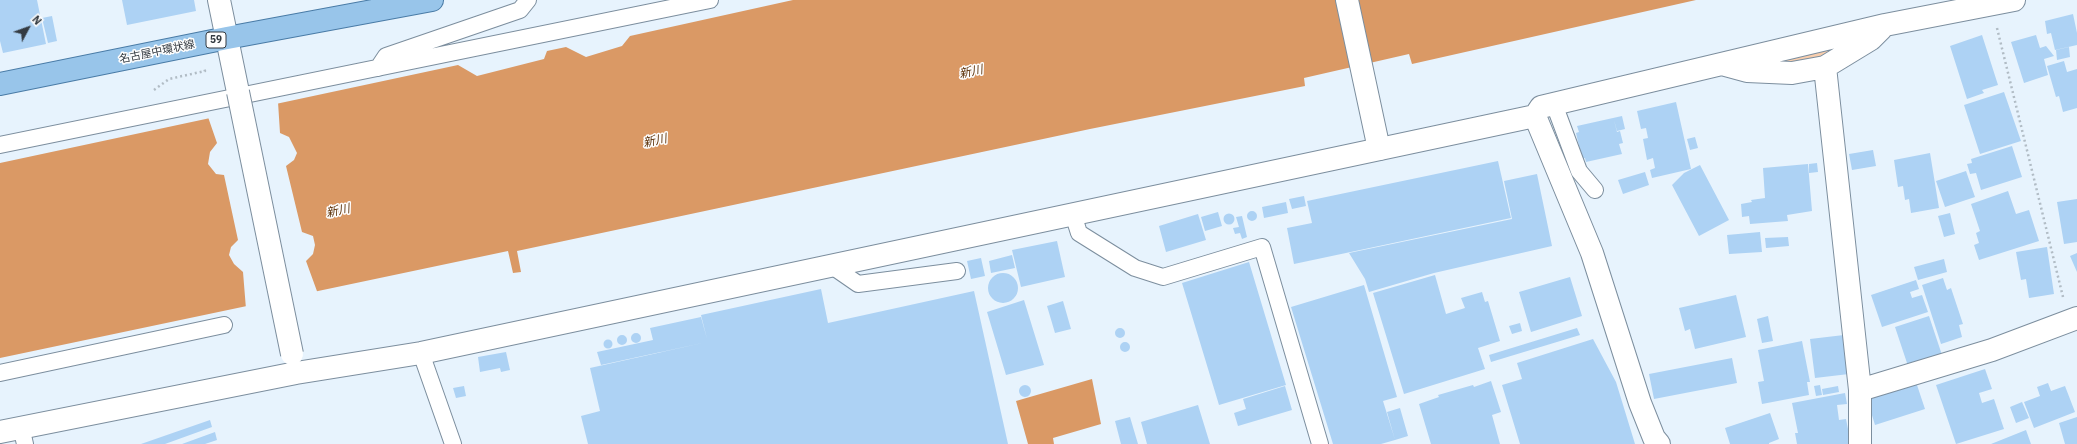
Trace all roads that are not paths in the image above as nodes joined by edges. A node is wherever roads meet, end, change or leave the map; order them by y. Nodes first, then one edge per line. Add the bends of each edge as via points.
1 (218, 0) edge
2 (432, 0) edge
3 (528, 0) edge
4 (710, 0) edge
5 (1347, 0) edge
6 (2014, 0) edge
7 (1885, 25) junction
8 (227, 38) junction
9 (1720, 64) junction
10 (1825, 67) junction
11 (378, 68) junction
12 (0, 84) edge
13 (1554, 104) junction
14 (1535, 116) junction
15 (0, 145) edge
16 (1379, 149) junction
17 (1595, 190) dead end
18 (1073, 214) junction
19 (832, 266) junction
20 (957, 271) dead end
21 (2073, 319) edge
22 (224, 325) dead end
23 (421, 353) junction
24 (294, 363) junction
25 (0, 373) edge
26 (1860, 390) junction
27 (0, 432) edge
28 (23, 436) edge
29 (453, 444) edge
30 (1320, 444) edge
31 (1659, 444) edge
32 (1860, 444) edge

1 - 8 street
2 - 8 main road, 名古屋中環状線 / 59
3 - 11 lane via 520,10 386,56
4 - 11 lane
5 - 16 street
6 - 7 street
7 - 9 street
7 - 10 street via 1871,39
8 - 12 main road, 名古屋中環状線 / 59
8 - 24 street, bridge
9 - 10 street via 1747,72 1792,73
9 - 13 street
10 - 26 street
11 - 15 lane
13 - 14 street via 1541,107
13 - 17 lane via 1579,171
14 - 16 street
14 - 31 street via 1592,253 1640,403 1654,438
16 - 18 street
18 - 19 street
18 - 30 lane via 1079,233 1135,268 1163,277 1262,247
19 - 20 lane via 858,284
19 - 23 street
21 - 26 street via 1992,350
22 - 25 lane
23 - 24 street
23 - 29 lane
24 - 28 street
26 - 32 street
27 - 28 street

